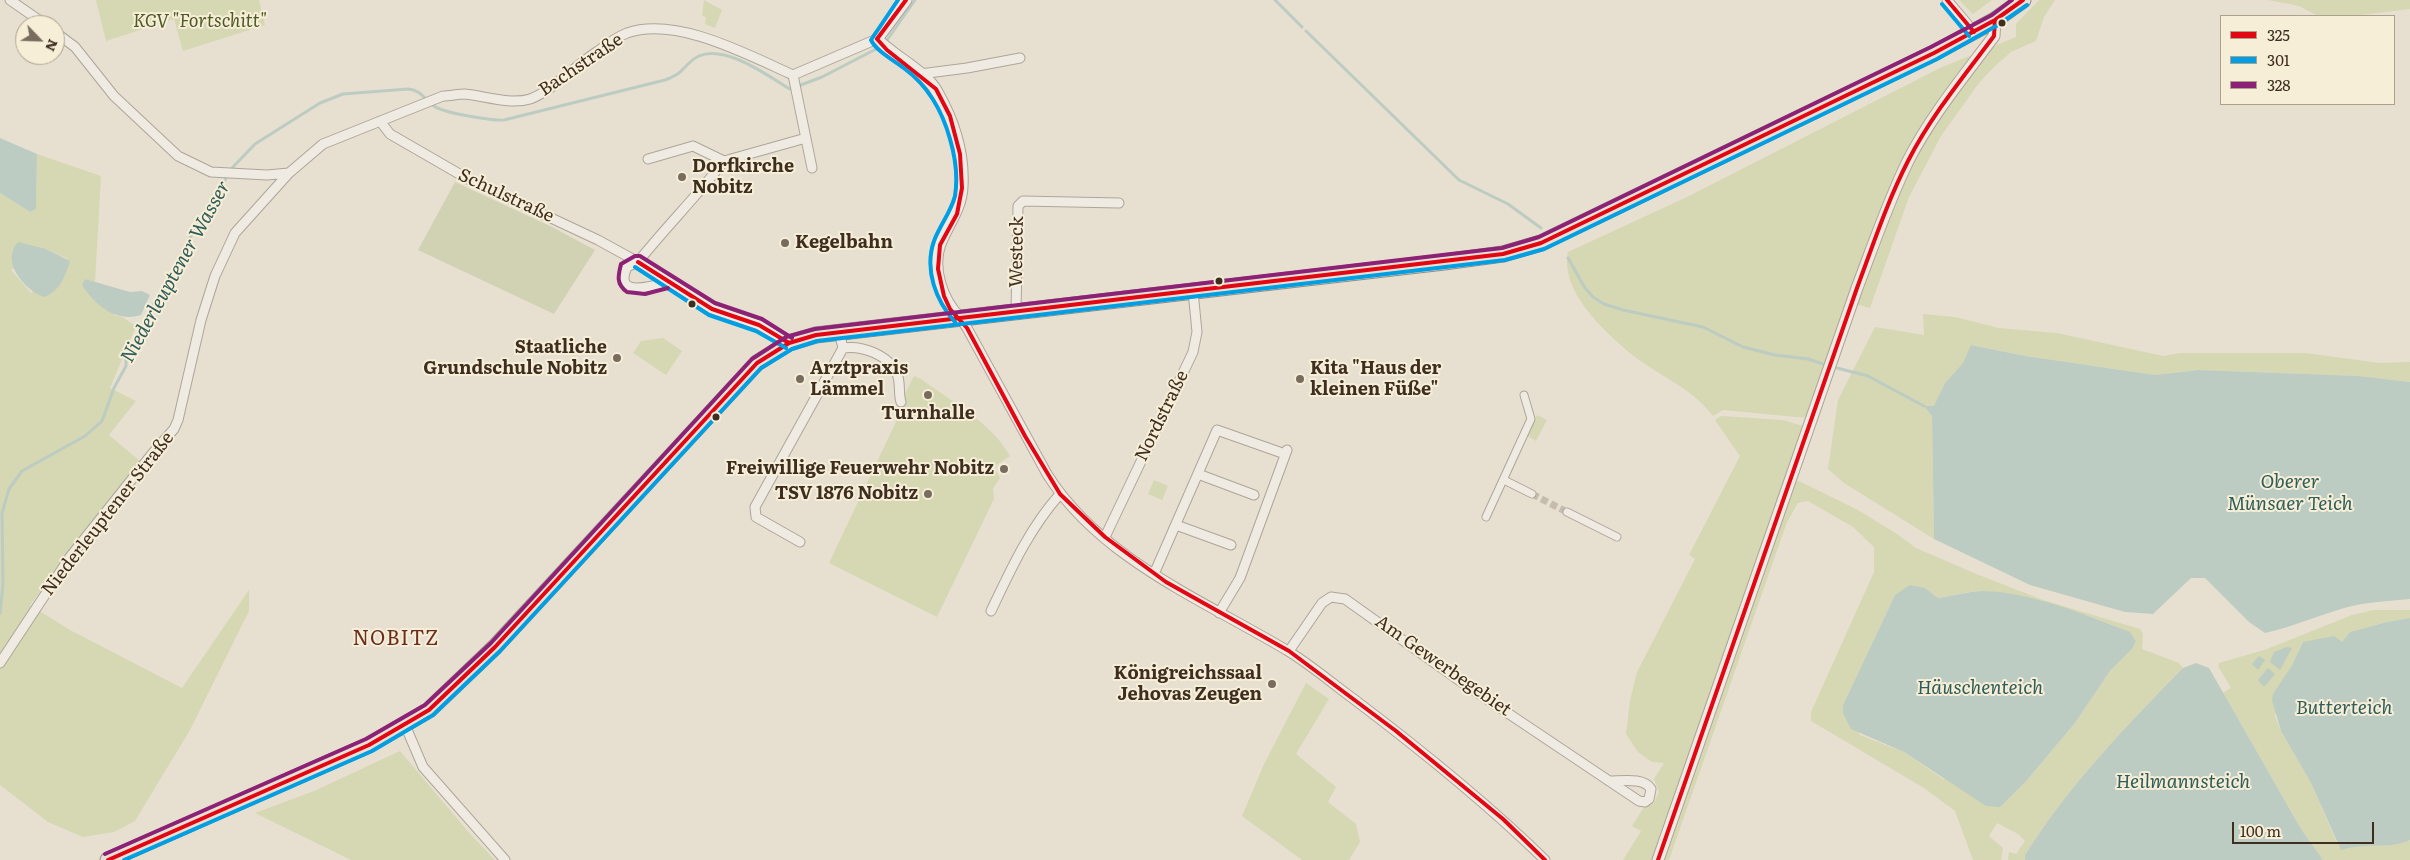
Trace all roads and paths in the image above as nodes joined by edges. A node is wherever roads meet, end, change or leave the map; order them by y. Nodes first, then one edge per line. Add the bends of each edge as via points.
1 (10, 0) edge
2 (906, 0) edge
3 (1947, 0) edge
4 (2023, 0) edge
5 (32, 15) edge
6 (1995, 20) junction
7 (1974, 32) junction
8 (65, 40) edge
9 (881, 43) junction
10 (1020, 58) dead end
11 (920, 74) junction
12 (795, 83) junction
13 (380, 121) junction
14 (806, 138) junction
15 (648, 159) dead end
16 (724, 161) junction
17 (812, 168) dead end
18 (289, 172) junction
19 (1120, 202) dead end
20 (638, 262) junction
21 (668, 282) junction
22 (1193, 291) junction
23 (1016, 312) junction
24 (960, 318) junction
25 (839, 332) junction
26 (789, 344) junction
27 (843, 348) junction
28 (1524, 395) dead end
29 (901, 402) dead end
30 (1198, 474) junction
31 (1504, 480) junction
32 (1060, 494) junction
33 (1532, 494) tunnel mouth
34 (1254, 495) dead end
35 (1567, 512) tunnel mouth
36 (1486, 517) dead end
37 (1176, 525) junction
38 (1105, 536) junction
39 (1616, 537) dead end
40 (800, 542) dead end
41 (1231, 545) dead end
42 (1154, 574) junction
43 (991, 611) dead end
44 (1219, 613) junction
45 (1289, 651) junction
46 (0, 663) edge
47 (405, 725) junction
48 (1609, 781) dead end
49 (108, 860) edge
50 (505, 860) edge
51 (1545, 860) edge
52 (1658, 860) edge

1 - 5 street
2 - 9 street
3 - 7 street
4 - 6 main road
6 - 7 main road
6 - 52 street via 1994,36 1935,116 1908,161 1885,214
7 - 22 main road via 1541,243 1503,254
8 - 18 street via 75,47 114,96 178,156 211,172 267,175
9 - 11 street
9 - 12 street
10 - 11 street
11 - 24 street via 936,89 950,116 960,154 962,188 957,214 940,245 938,269 944,296 950,309
12 - 13 street, Bachstraße via 718,42 688,32 639,30 614,40 545,91 529,99 463,94 429,101
12 - 14 street
13 - 18 street, Bachstraße via 323,144
13 - 20 street, Schulstraße via 390,134 468,179
14 - 16 street
14 - 17 street
15 - 16 street via 693,146
16 - 20 street
18 - 46 street, Niederleuptener Straße via 235,233 214,276 174,429 70,558
19 - 23 street, Westeck via 1023,201 1018,206
20 - 21 street, Schulstraße
20 - 21 street via 627,267 624,274 624,281 630,288 644,289
21 - 26 street, Schulstraße via 712,309 759,324
22 - 23 main road
22 - 38 street, Nordstraße via 1197,332 1193,352
23 - 24 main road
24 - 25 main road
24 - 32 street
25 - 26 main road
25 - 27 street
26 - 47 main road via 757,363 495,647 442,700
27 - 29 street via 878,355 891,363 898,376
27 - 40 street via 755,507 754,513 763,521
28 - 31 street via 1531,419
30 - 34 street
30 - 37 street
30 - 44 street via 1217,430 1286,451 1240,578
31 - 33 street
31 - 36 street
32 - 38 street
32 - 43 street via 1027,537
35 - 39 street
37 - 41 street
37 - 42 street
38 - 42 street
42 - 44 street
44 - 45 street
45 - 48 street, Am Gewerbegebiet via 1322,603 1331,597 1345,598 1460,681
45 - 51 street via 1396,731 1503,818
47 - 49 main road via 370,745
47 - 50 street via 423,766

